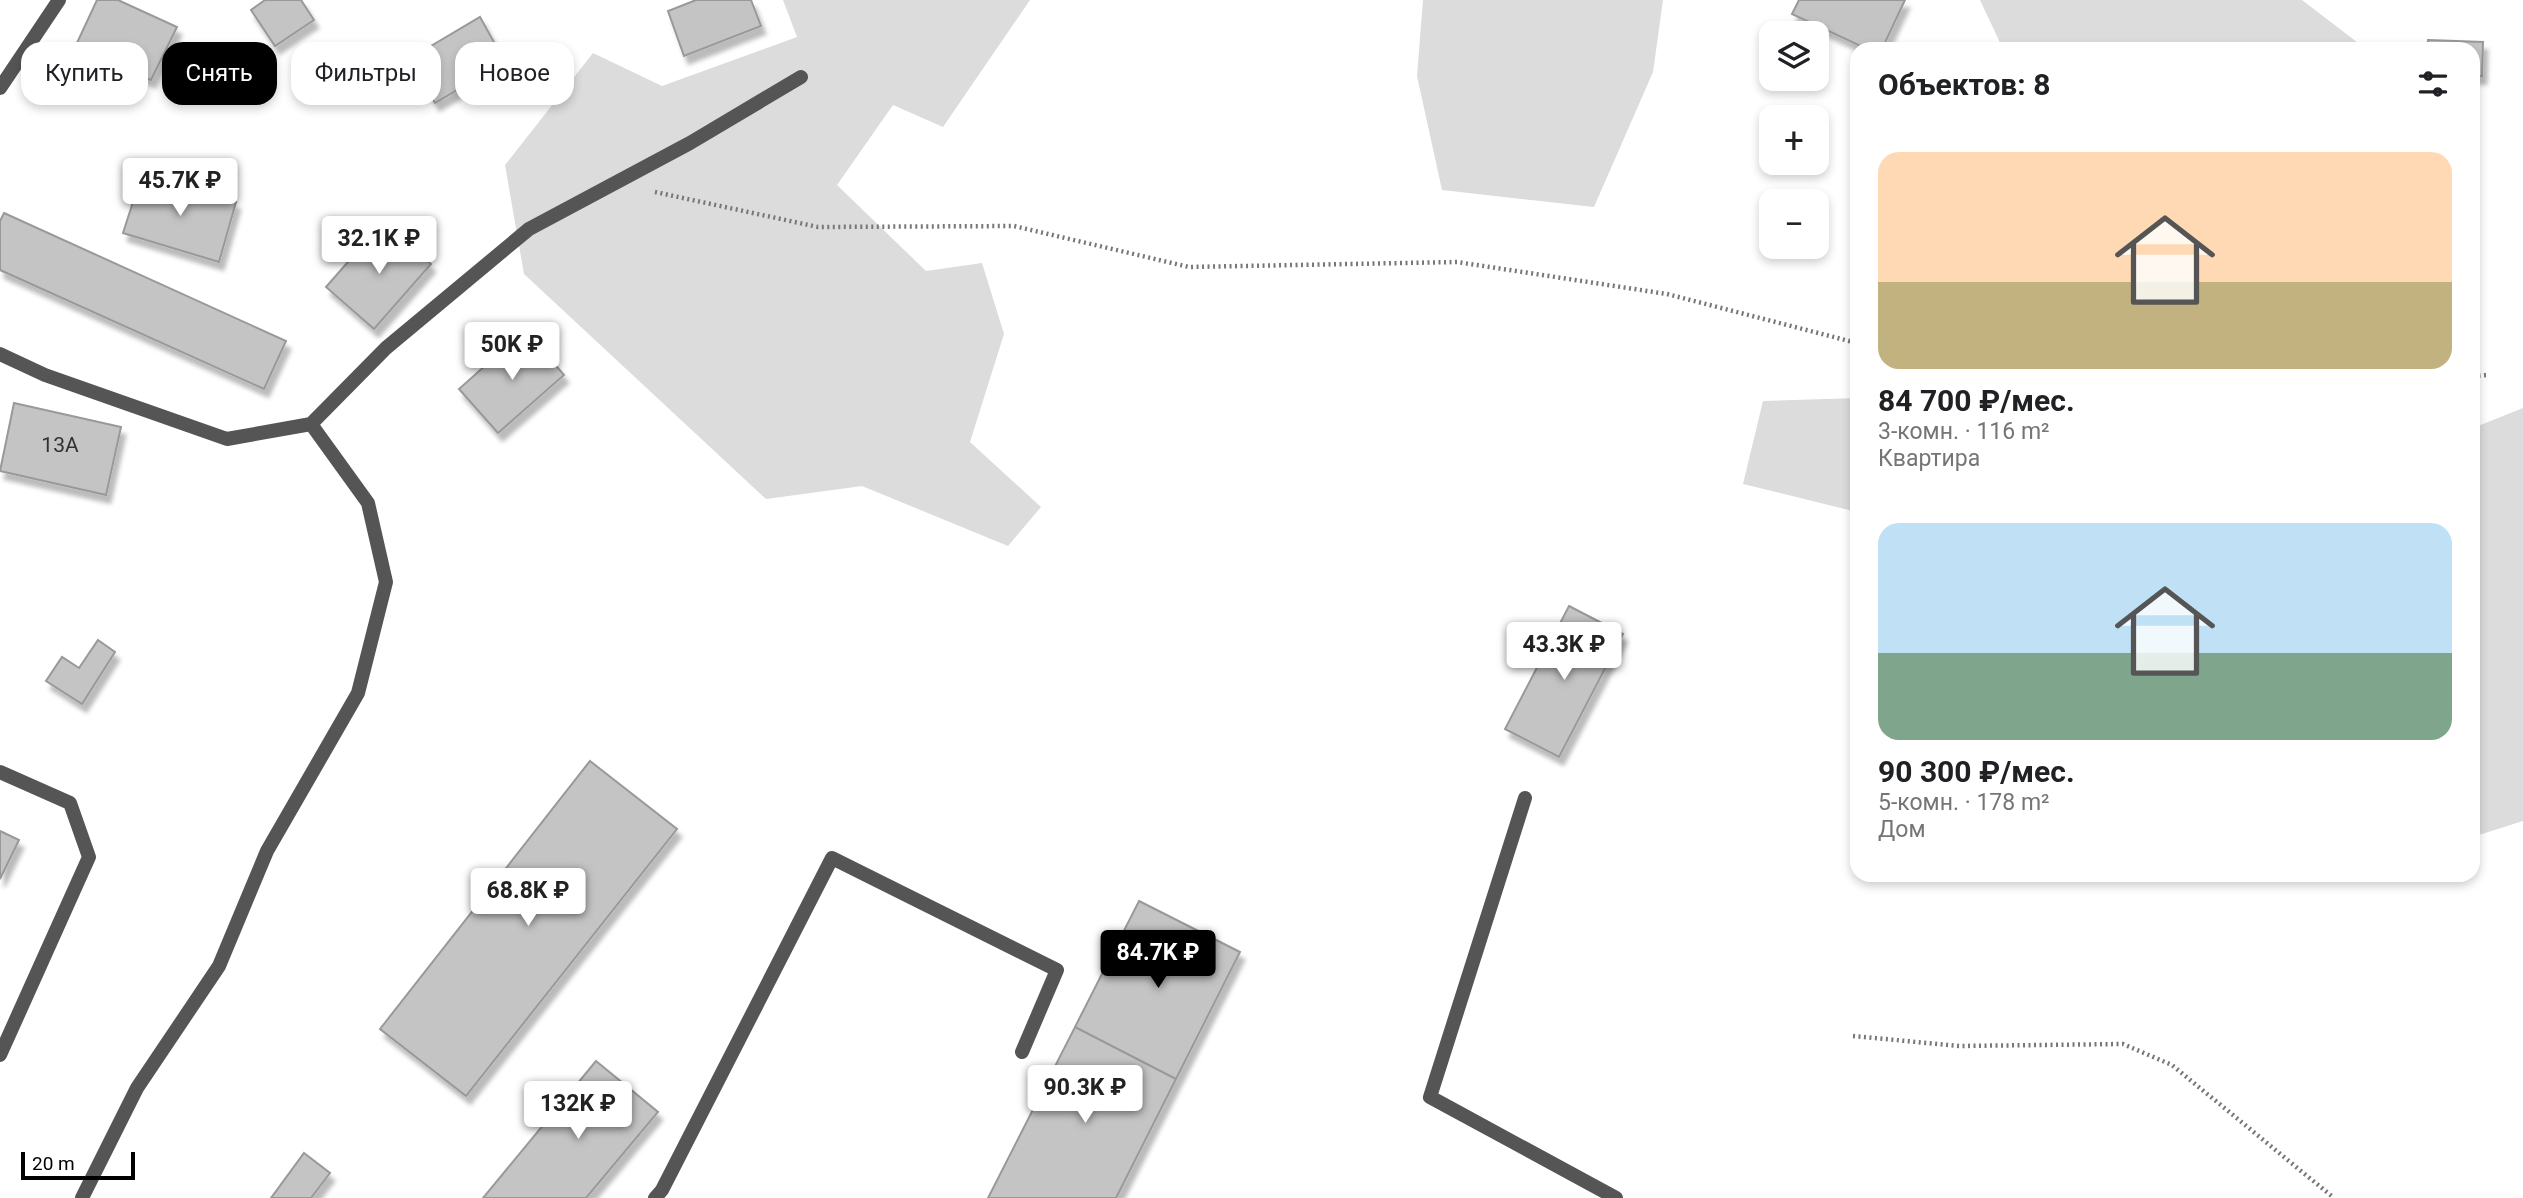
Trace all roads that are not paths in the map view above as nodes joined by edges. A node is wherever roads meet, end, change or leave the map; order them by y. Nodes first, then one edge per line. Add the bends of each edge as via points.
1 (59, 0) edge
2 (801, 77) dead end
3 (0, 88) edge
4 (0, 354) edge
5 (311, 424) junction
6 (0, 772) edge
7 (1525, 798) dead end
8 (1022, 1052) dead end
9 (0, 1055) edge
10 (82, 1198) edge
11 (655, 1198) edge
12 (1616, 1198) edge

1 - 3 street
2 - 5 street via 529,229 386,348
4 - 5 street via 46,375 227,439
5 - 10 street via 368,503 386,582 358,693 267,851 219,966 137,1088
6 - 9 street via 70,803 89,857
7 - 12 street via 1430,1097
8 - 11 street via 1057,970 832,858

